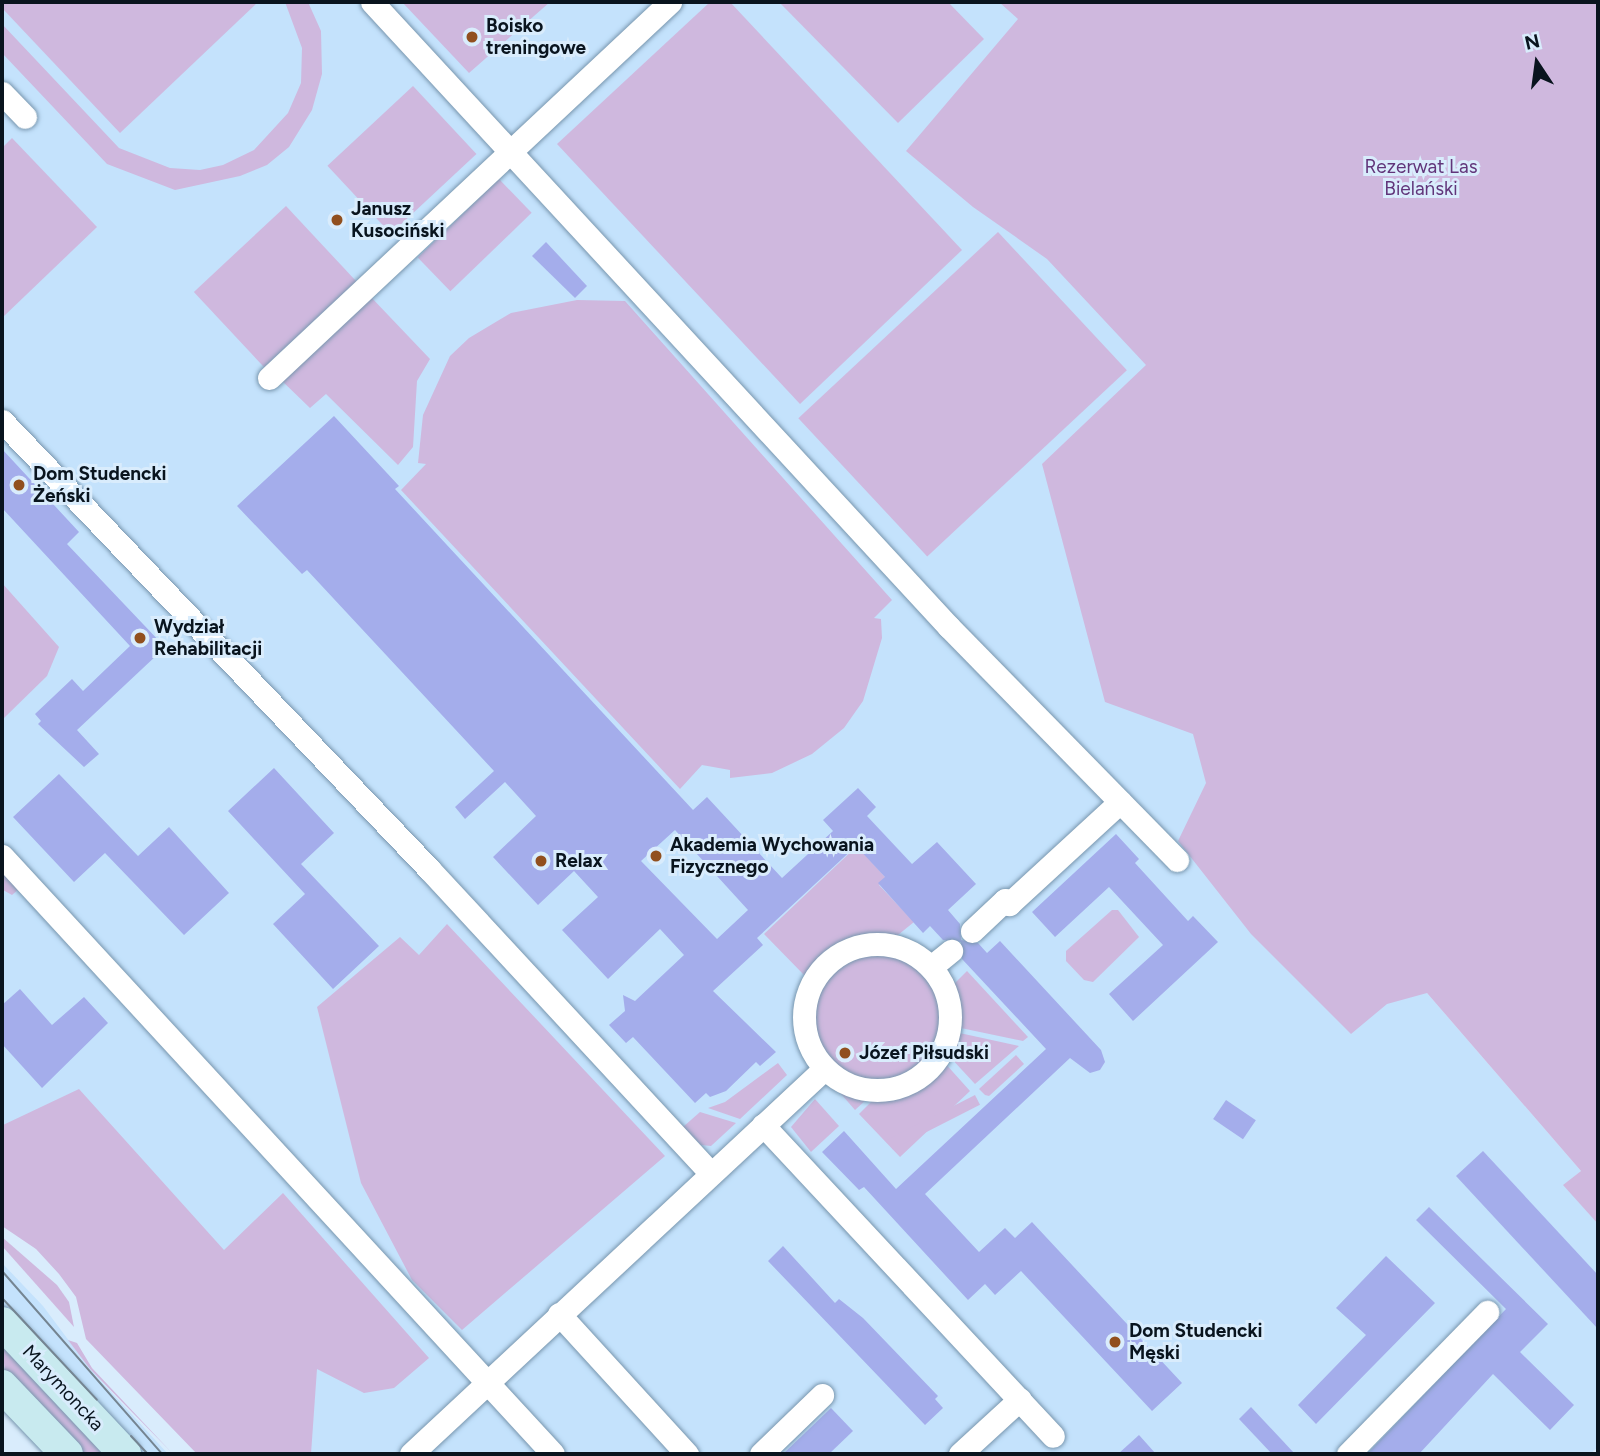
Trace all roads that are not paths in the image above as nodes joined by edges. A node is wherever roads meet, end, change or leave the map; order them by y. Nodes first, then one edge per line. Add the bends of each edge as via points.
1 (372, 2) edge
2 (670, 2) edge
3 (2, 93) edge
4 (25, 117) dead end
5 (510, 149) junction
6 (268, 378) dead end
7 (2, 421) edge
8 (1120, 802) junction
9 (2, 856) edge
10 (1177, 860) dead end
11 (972, 931) dead end
12 (951, 951) dead end
13 (931, 967) junction
14 (824, 1069) junction
15 (762, 1125) junction
16 (711, 1174) junction
17 (1487, 1312) dead end
18 (559, 1314) junction
19 (2, 1322) edge
20 (2, 1386) edge
21 (491, 1388) junction
22 (822, 1395) dead end
23 (1020, 1399) junction
24 (1052, 1436) dead end
25 (66, 1454) edge
26 (125, 1454) edge
27 (411, 1454) edge
28 (553, 1454) edge
29 (687, 1454) edge
30 (761, 1454) edge
31 (960, 1454) edge
32 (1348, 1454) edge

1 - 5 street
2 - 5 street
3 - 4 street
5 - 6 street
5 - 8 street via 949,627
7 - 16 street via 429,869
8 - 10 street
8 - 11 street via 1009,904 1005,900
9 - 21 street via 170,1033
12 - 13 street
13 - 14 street via 945,989 950,1010 949,1033 927,1072 908,1084 863,1090 842,1083
13 - 14 street via 913,953 888,944 861,945 837,955 818,972 806,996 803,1022 809,1047
14 - 15 street
15 - 16 street
15 - 23 street
16 - 18 street
17 - 32 street
18 - 21 street
18 - 29 street
19 - 26 main road, Marymoncka
20 - 25 main road
21 - 27 street
21 - 28 street
22 - 30 street
23 - 24 street
23 - 31 street

